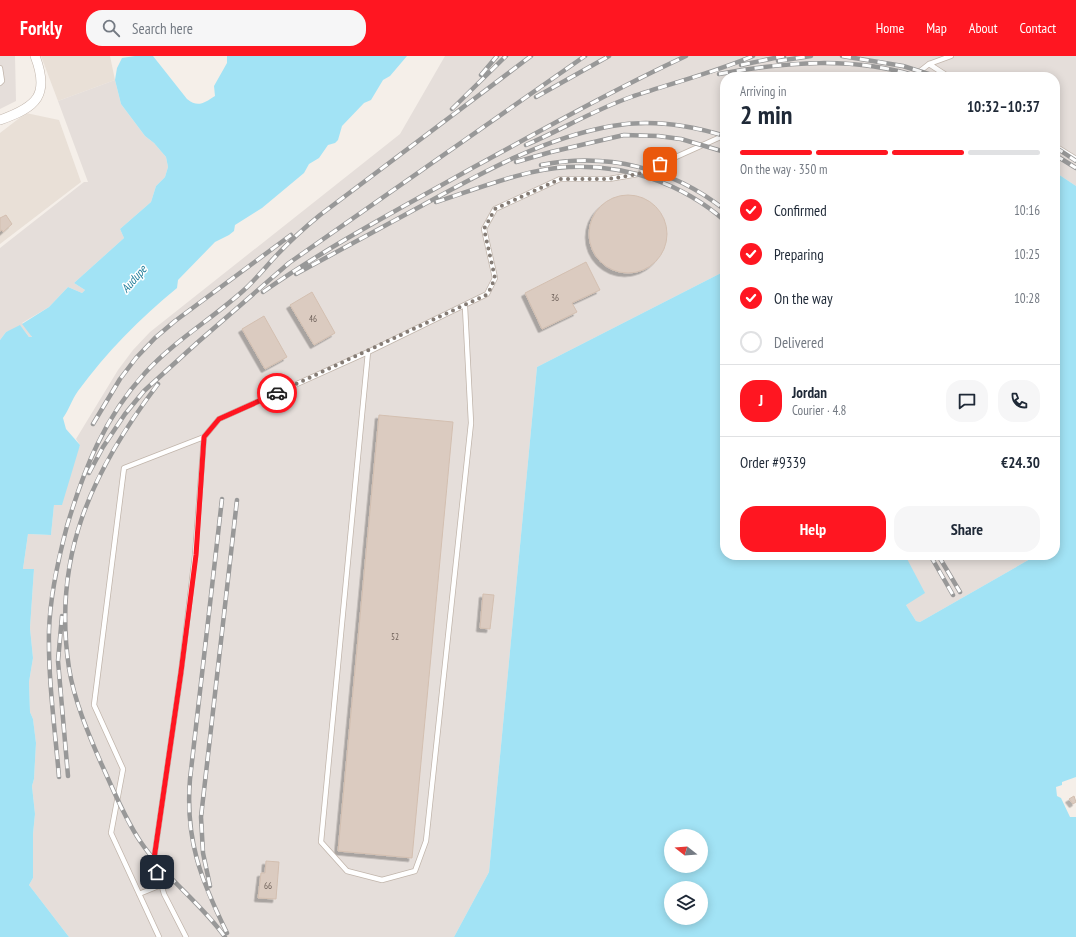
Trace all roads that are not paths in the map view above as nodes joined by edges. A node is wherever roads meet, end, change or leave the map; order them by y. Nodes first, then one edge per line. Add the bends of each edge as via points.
1 (35, 56) edge
2 (951, 56) edge
3 (929, 64) junction
4 (0, 68) edge
5 (920, 72) edge
6 (941, 72) edge
7 (0, 83) edge
8 (0, 120) edge
9 (720, 137) edge
10 (1060, 149) edge
11 (1076, 159) edge
12 (465, 307) junction
13 (368, 352) junction
14 (204, 437) junction
15 (161, 886) junction
16 (139, 894) junction
17 (157, 936) edge
18 (186, 937) edge

1 - 8 street via 41,72 42,85 38,96 29,107
2 - 3 lane
3 - 5 lane
3 - 6 lane
4 - 7 lane
9 - 12 lane via 638,174 609,179 560,179 495,209 484,229 495,278 488,294
10 - 11 lane
12 - 13 lane
12 - 13 lane via 471,423 426,841 415,871 382,880 348,871 321,842
13 - 14 lane via 219,419
14 - 15 lane via 196,555 154,859
14 - 16 lane via 124,468 94,706 123,769 111,833
15 - 16 lane
15 - 18 lane
16 - 17 lane

